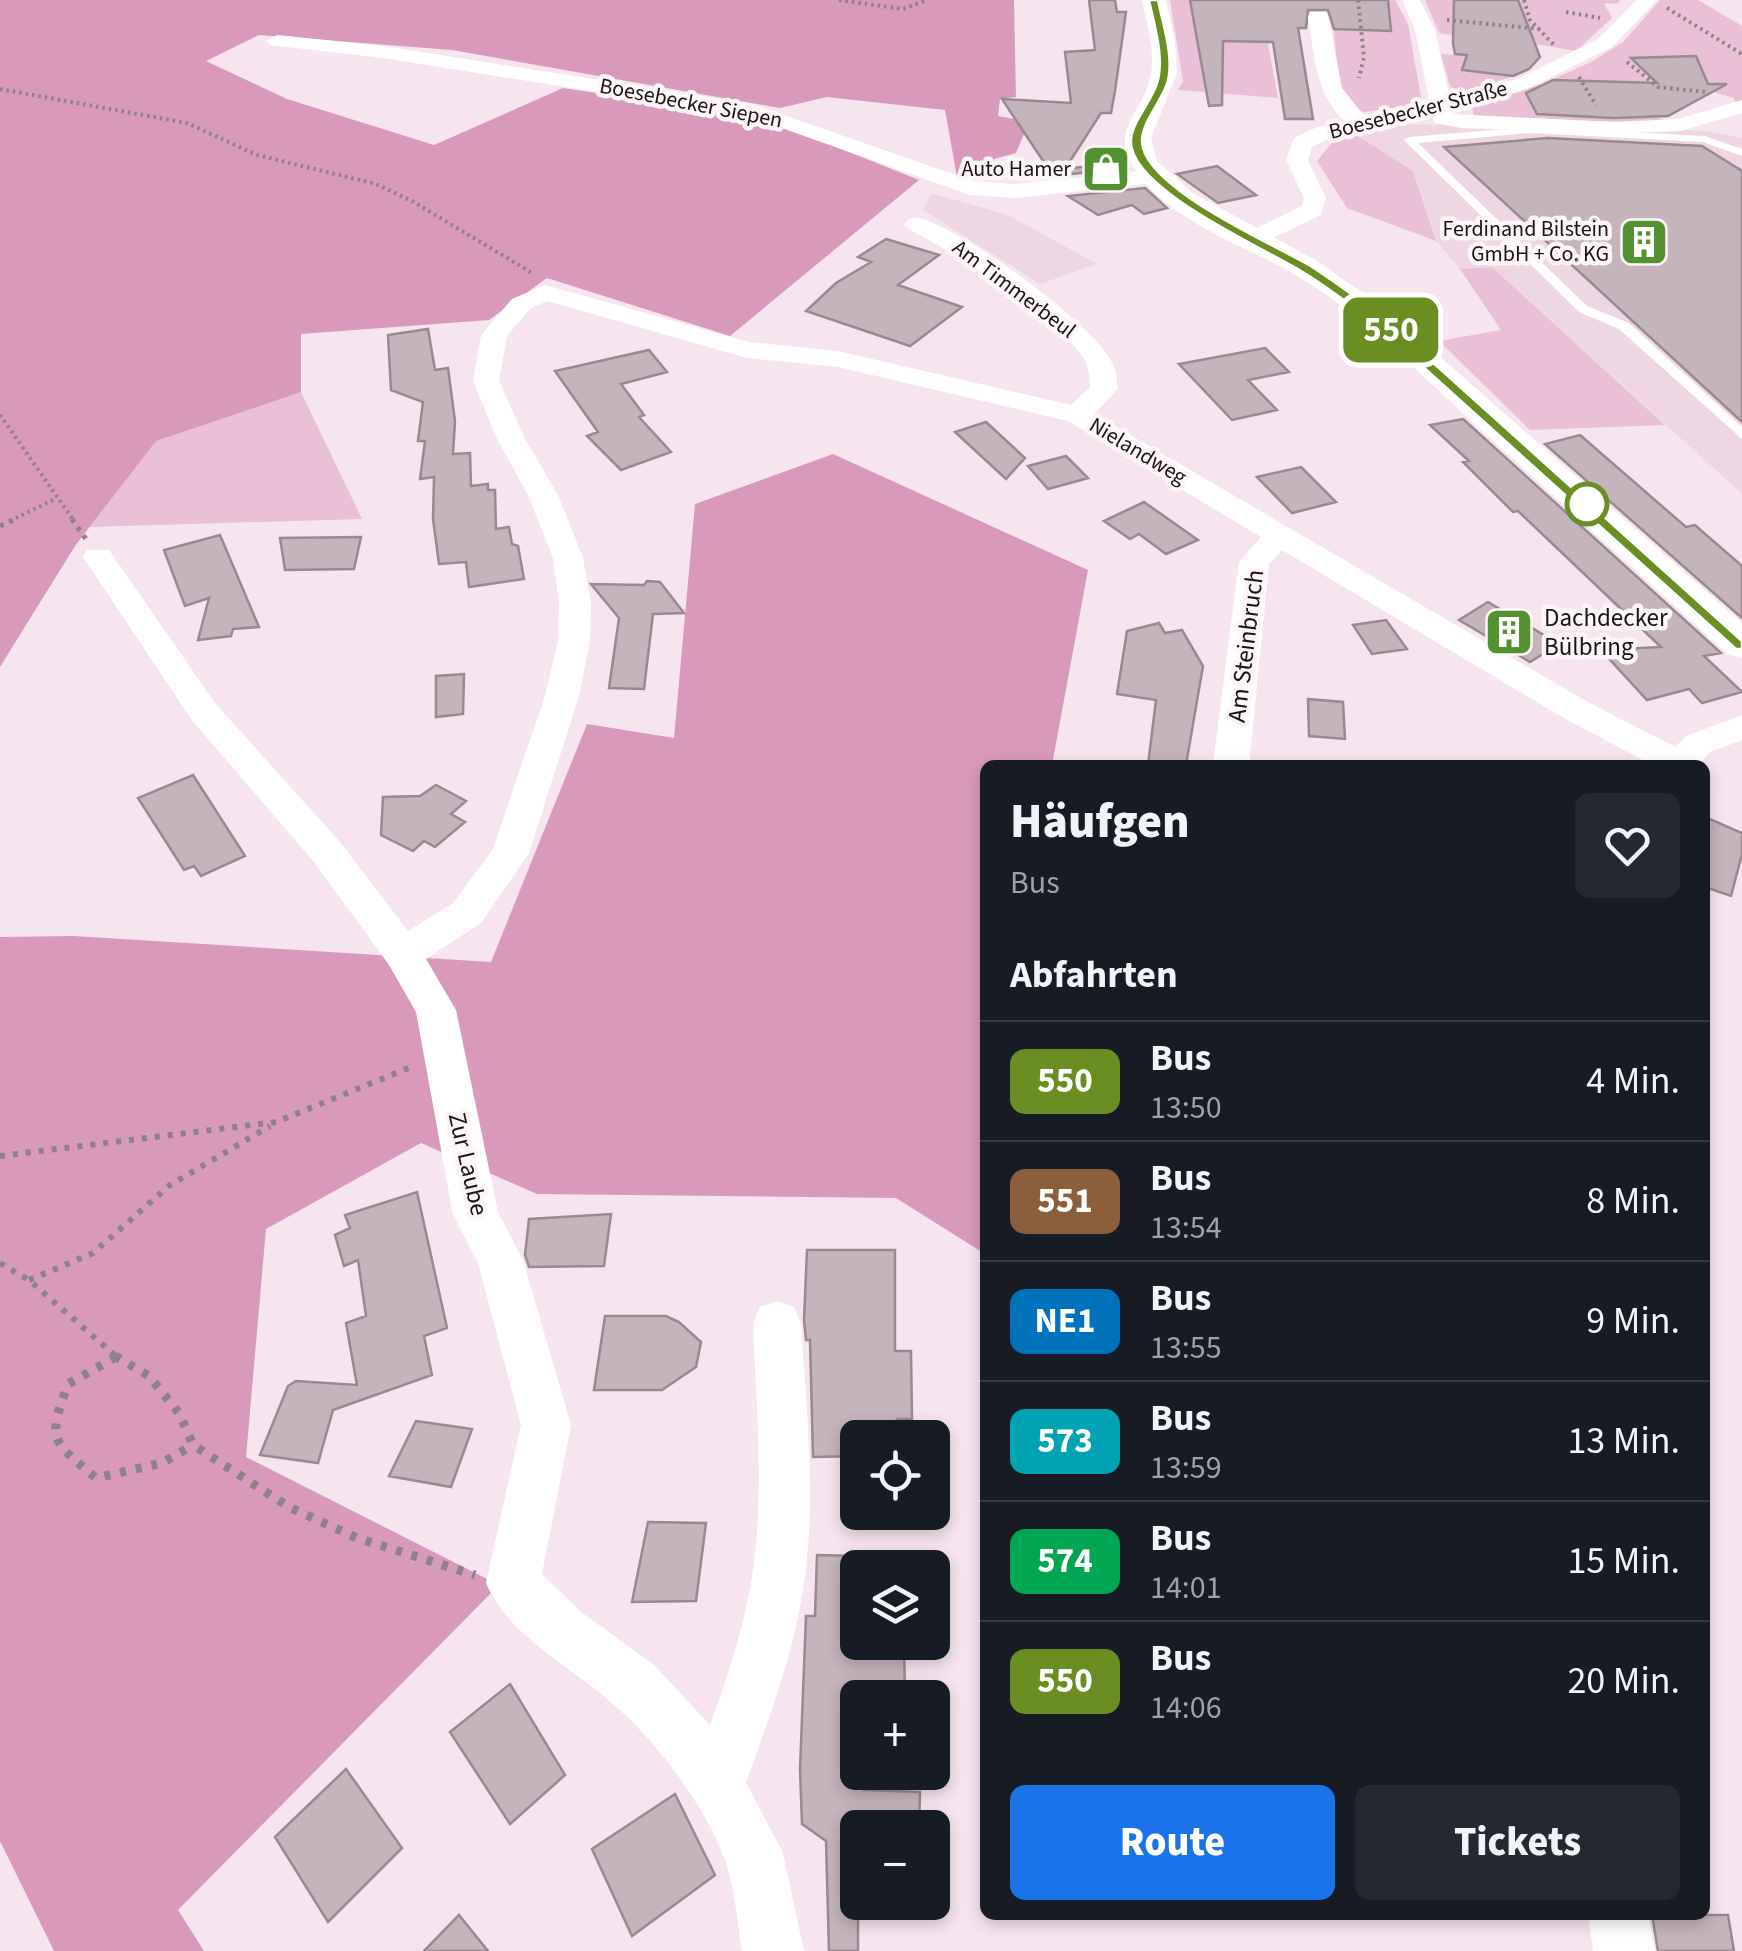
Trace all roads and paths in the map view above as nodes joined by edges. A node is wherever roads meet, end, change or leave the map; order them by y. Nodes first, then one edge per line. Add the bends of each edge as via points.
1 (839, 0) edge
2 (927, 0) edge
3 (1154, 0) edge
4 (1358, 0) edge
5 (1524, 0) edge
6 (1658, 4) edge
7 (1415, 9) edge
8 (1318, 16) dead end
9 (1541, 29) junction
10 (277, 41) dead end
11 (1742, 54) edge
12 (1563, 56) junction
13 (1627, 62) dead end
14 (0, 90) edge
15 (1718, 96) dead end
16 (1742, 106) edge
17 (1440, 109) junction
18 (1399, 116) junction
19 (1359, 123) junction
20 (1502, 128) junction
21 (1613, 128) junction
22 (1742, 153) edge
23 (1154, 176) junction
24 (916, 224) dead end
25 (1252, 238) junction
26 (547, 294) junction
27 (0, 415) edge
28 (1077, 415) junction
29 (1742, 435) edge
30 (57, 498) junction
31 (0, 526) edge
32 (1278, 536) junction
33 (98, 557) joint
34 (1742, 645) edge
35 (1742, 727) edge
36 (1231, 760) edge
37 (1671, 760) edge
38 (1683, 760) edge
39 (403, 954) junction
40 (444, 1052) junction
41 (276, 1122) junction
42 (0, 1156) edge
43 (0, 1262) edge
44 (29, 1280) junction
45 (777, 1323) dead end
46 (116, 1357) junction
47 (193, 1445) junction
48 (513, 1583) junction
49 (716, 1786) junction
50 (1619, 1920) edge
51 (773, 1951) edge
52 (1624, 1951) edge

1 - 2 path via 904,9
3 - 23 street via 1163,81 1136,138
4 - 18 path via 1364,58 1354,101
5 - 9 path
6 - 11 path
6 - 12 street, Boesebecker Straße via 1606,43
7 - 9 path
7 - 17 street
8 - 19 street via 1330,91
9 - 12 path
10 - 23 street, Boesebecker Siepen via 752,110 970,188 1016,191
12 - 17 street, Boesebecker Straße via 1524,83
12 - 21 path via 1584,75 1578,78
13 - 15 path via 1666,90 1693,88
14 - 26 path via 188,123 257,155 376,184 533,273
16 - 21 street via 1680,125
17 - 18 street, Boesebecker Straße
17 - 20 street via 1443,118
18 - 19 street, Boesebecker Straße
19 - 25 street, Boesebecker Straße via 1302,144 1296,160 1315,198 1313,210
20 - 21 street
20 - 22 lane via 1705,140
20 - 29 lane via 1409,140 1583,309 1624,326
23 - 25 street
24 - 28 street, Am Timmerbeul via 944,237 1088,347 1104,373 1104,389
25 - 34 street via 1375,316
26 - 28 street, Nielandweg via 747,350 838,360
26 - 39 street via 521,304 494,335 486,381 568,558 574,642 510,853 467,914
27 - 30 path
28 - 32 street, Nielandweg
30 - 31 path
30 - 33 path
32 - 36 street, Am Steinbruch via 1254,562
32 - 37 street, Nielandweg
33 - 39 street, Zur Laube via 203,711 327,852
35 - 38 street via 1698,744
39 - 40 street, Zur Laube via 436,1010
40 - 41 path
40 - 48 street, Zur Laube via 476,1215 500,1260 546,1424
41 - 42 path
41 - 44 path via 170,1185 94,1253
43 - 44 path
44 - 46 path
45 - 49 street via 779,1574 757,1671
46 - 47 path via 150,1376
46 - 47 path via 68,1384 53,1424 60,1448 96,1478 162,1463
47 - 48 path via 289,1507 357,1538
48 - 49 street via 562,1631 634,1685 698,1752
49 - 51 street via 753,1854
50 - 52 street

